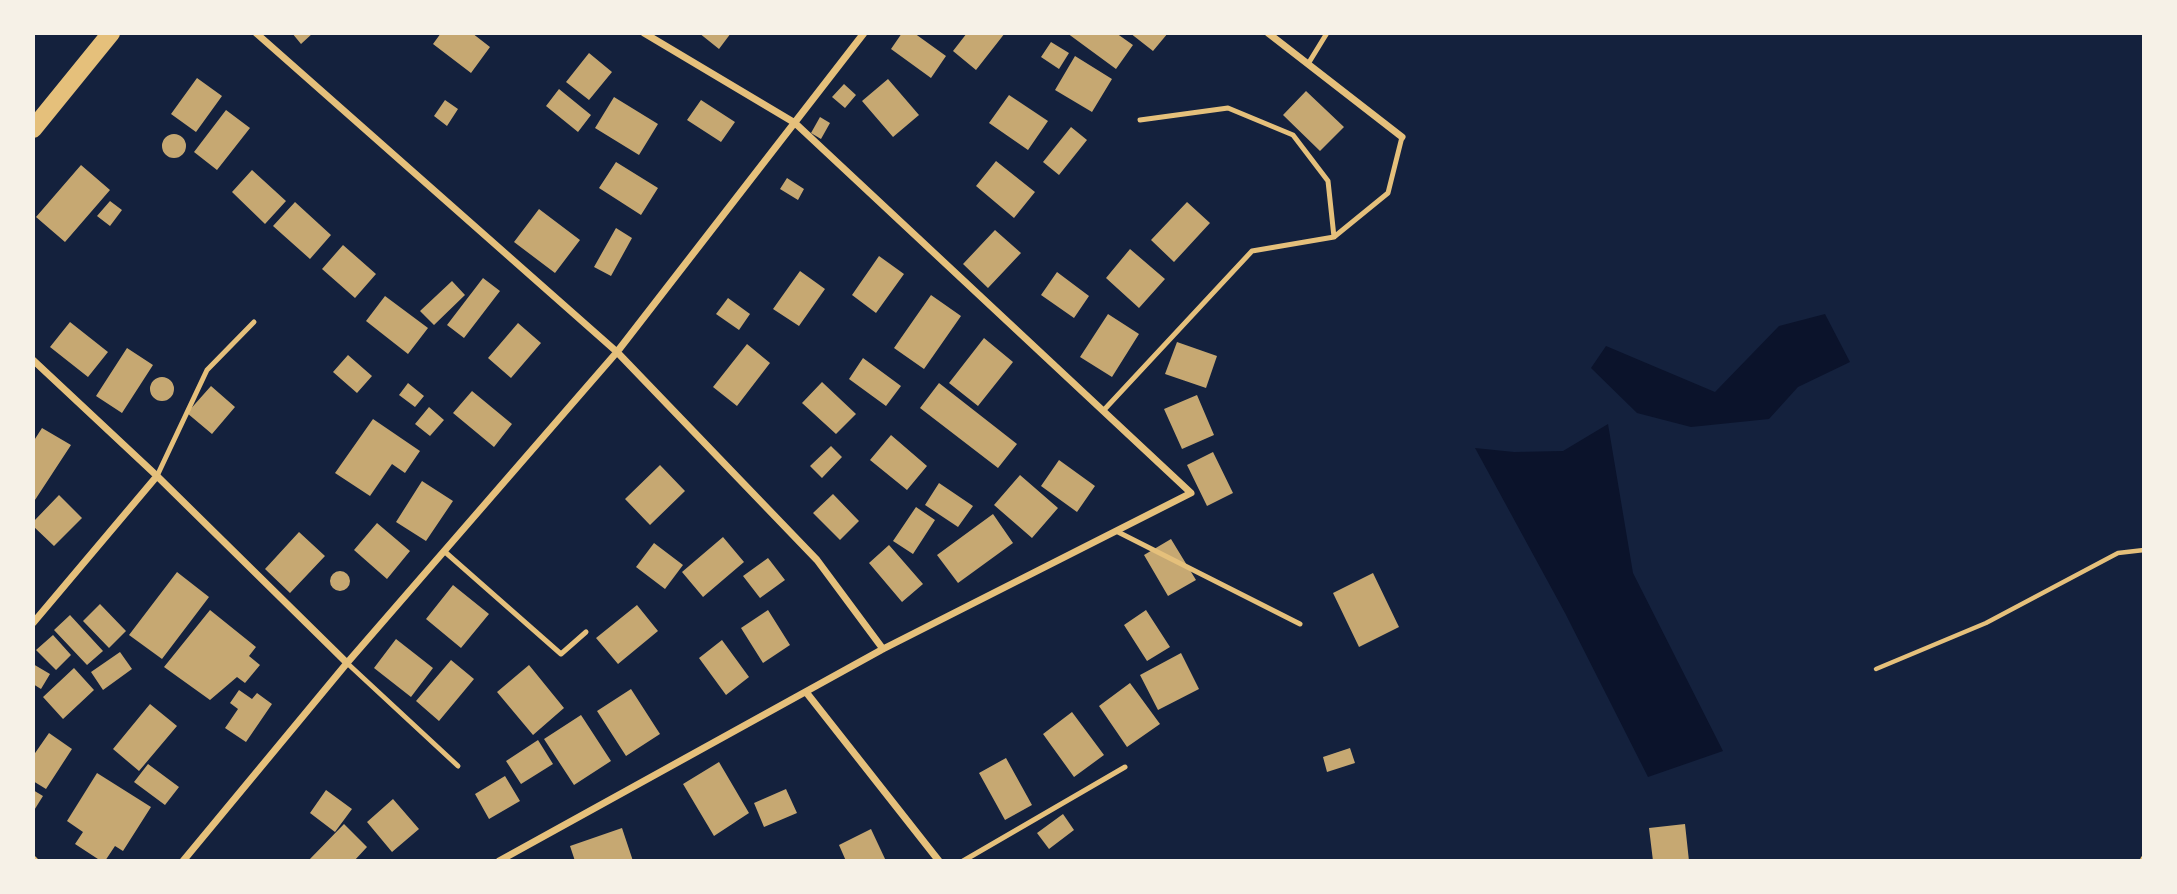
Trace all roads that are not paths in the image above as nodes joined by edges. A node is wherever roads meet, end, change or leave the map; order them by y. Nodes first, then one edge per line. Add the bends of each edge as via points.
1 (111, 33) edge
2 (256, 33) edge
3 (644, 33) edge
4 (864, 33) edge
5 (1268, 33) edge
6 (1327, 33) edge
7 (1308, 64) junction
8 (1140, 120) dead end
9 (795, 123) junction
10 (33, 129) edge
11 (1402, 137) joint
12 (1334, 237) junction
13 (254, 321) dead end
14 (617, 352) junction
15 (33, 360) edge
16 (1102, 411) junction
17 (158, 476) junction
18 (1116, 531) junction
19 (444, 551) junction
20 (33, 623) edge
21 (1300, 624) dead end
22 (586, 632) dead end
23 (883, 649) junction
24 (347, 663) junction
25 (806, 692) junction
26 (458, 766) dead end
27 (1125, 767) dead end
28 (504, 859) edge
29 (183, 861) edge
30 (939, 861) edge
31 (963, 861) edge

1 - 10 main road
2 - 14 street
3 - 9 street
4 - 9 street
5 - 7 street
6 - 7 lane
7 - 11 street
8 - 12 lane via 1228,108 1293,135 1328,181
9 - 14 street
9 - 16 street
11 - 12 lane via 1388,193
12 - 16 lane via 1252,251
13 - 17 lane via 207,370
14 - 19 street
14 - 23 street via 817,559
15 - 17 street
16 - 18 street via 1191,493
17 - 20 street
17 - 24 street
18 - 21 lane
18 - 23 street
19 - 22 lane via 561,654
19 - 24 street
23 - 25 street
24 - 26 lane
24 - 29 street
25 - 28 street
25 - 30 street
27 - 31 lane

